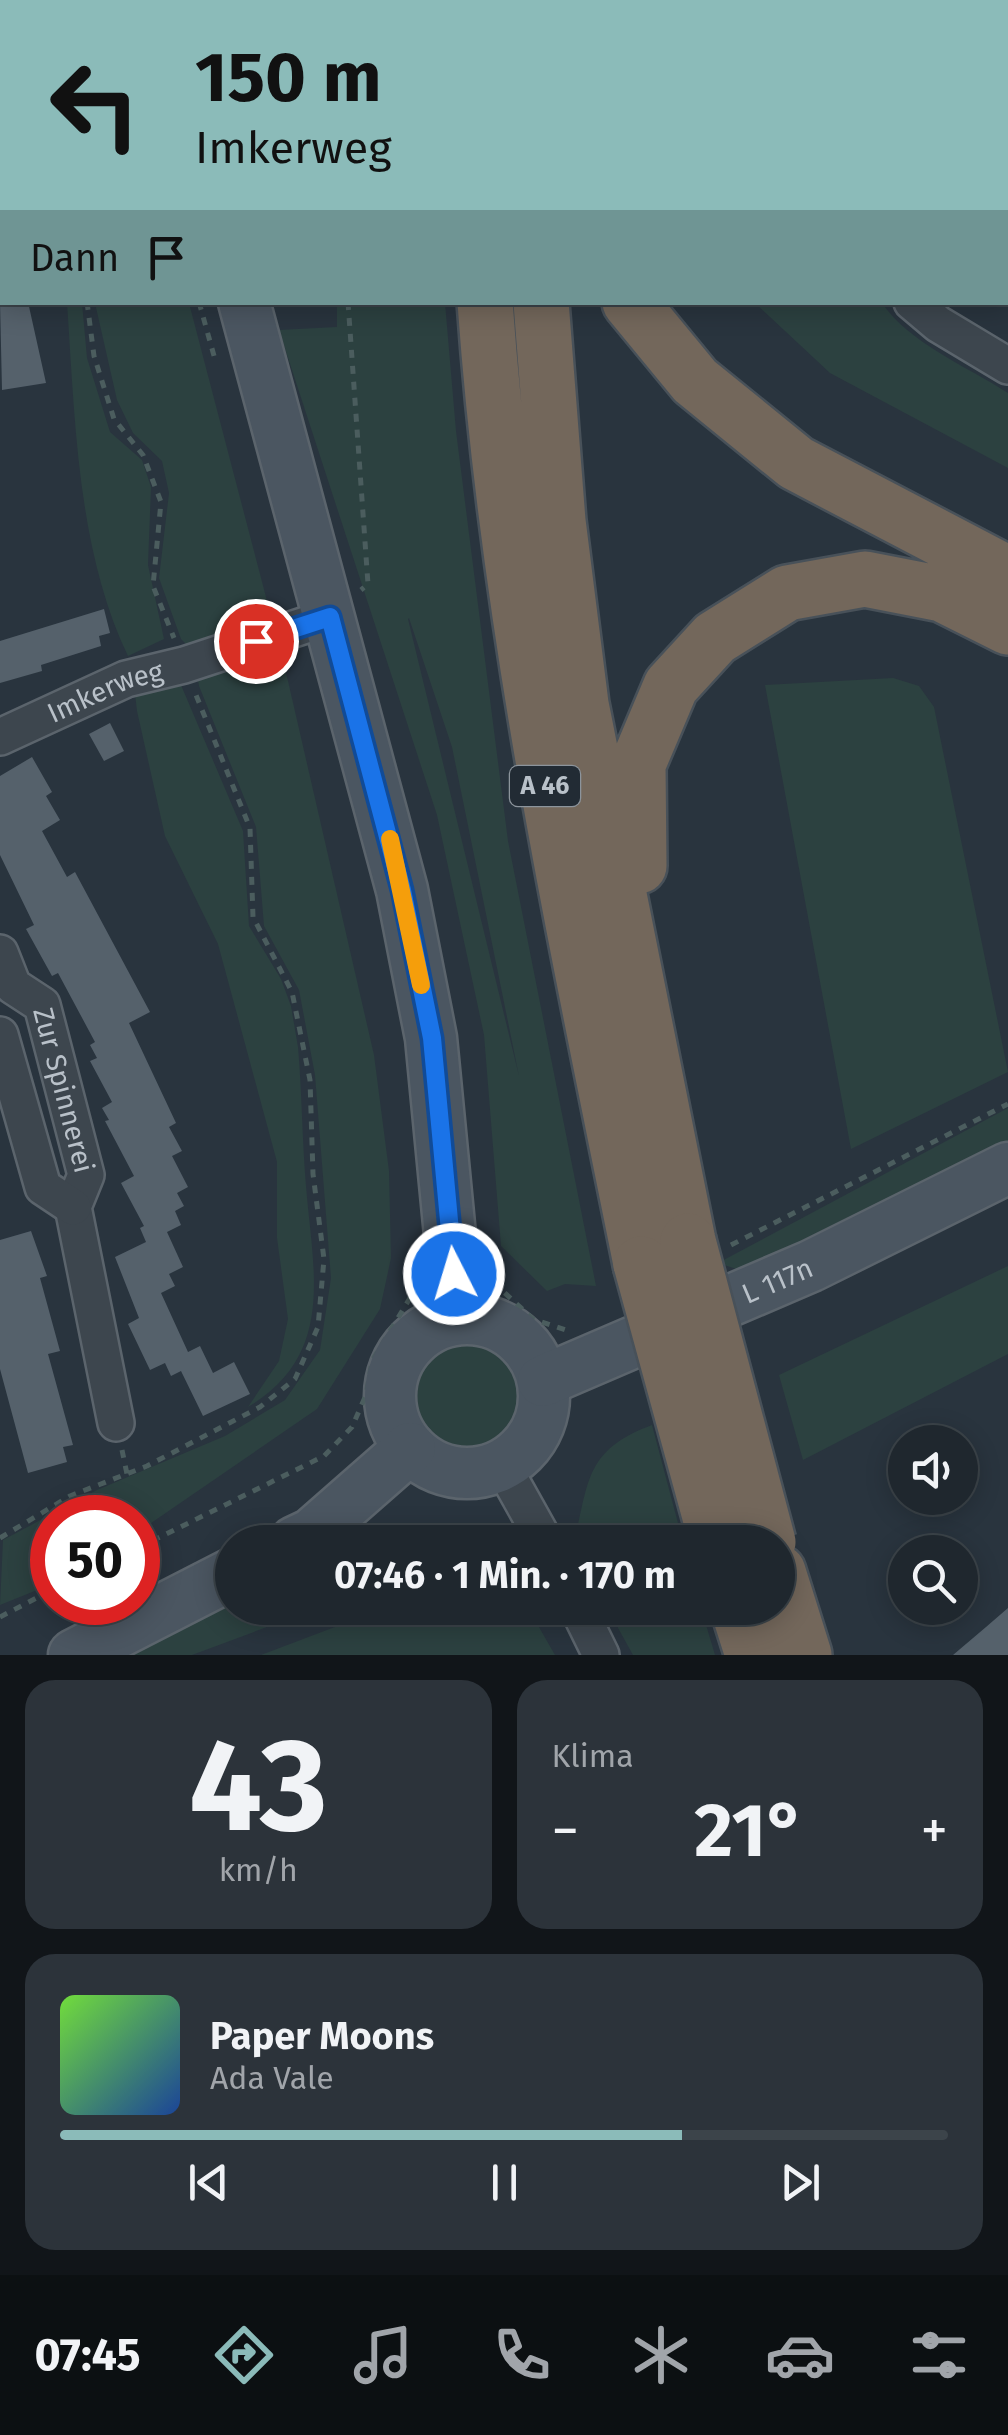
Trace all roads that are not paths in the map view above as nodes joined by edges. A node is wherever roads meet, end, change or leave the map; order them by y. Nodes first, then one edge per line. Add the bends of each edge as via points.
1 (245, 305) edge
2 (485, 305) edge
3 (541, 305) edge
4 (632, 305) edge
5 (916, 305) edge
6 (1008, 366) edge
7 (1008, 574) edge
8 (330, 617) junction
9 (1008, 628) edge
10 (0, 737) edge
11 (0, 953) edge
12 (6, 999) edge
13 (0, 1035) edge
14 (1008, 1168) edge
15 (73, 1207) junction
16 (686, 1250) junction
17 (456, 1296) junction
18 (543, 1381) junction
19 (116, 1423) dead end
20 (410, 1448) junction
21 (502, 1465) junction
22 (322, 1525) edge
23 (535, 1525) edge
24 (714, 1525) edge
25 (763, 1525) edge
26 (215, 1583) edge
27 (587, 1625) edge
28 (743, 1625) edge
29 (795, 1625) edge
30 (74, 1655) edge
31 (602, 1655) edge
32 (753, 1655) edge
33 (804, 1655) edge

1 - 8 main road
2 - 16 highway, A 46 via 496,460 539,755
3 - 16 highway, A 46 via 581,704
4 - 7 highway via 695,381 796,462
5 - 6 street
8 - 10 street, Imkerweg via 126,679
8 - 17 main road via 402,890 432,1038
9 - 16 highway via 942,594 865,579 788,593 716,638 671,686 638,764 639,913
11 - 12 street, Zur Spinnerei
12 - 15 street, Zur Spinnerei via 42,1005 86,1174
13 - 15 street, Zur Spinnerei via 43,1187
14 - 18 main road, L 117n via 811,1266
15 - 19 street, Zur Spinnerei
16 - 24 highway, A 46, bridge
16 - 25 highway, A 46, bridge
17 - 18 main road via 522,1340
17 - 20 main road via 414,1338 390,1380 396,1428
18 - 21 main road via 537,1430
20 - 21 main road via 453,1472
20 - 22 main road
21 - 23 street
26 - 30 main road
27 - 31 street
28 - 32 highway
29 - 33 highway

